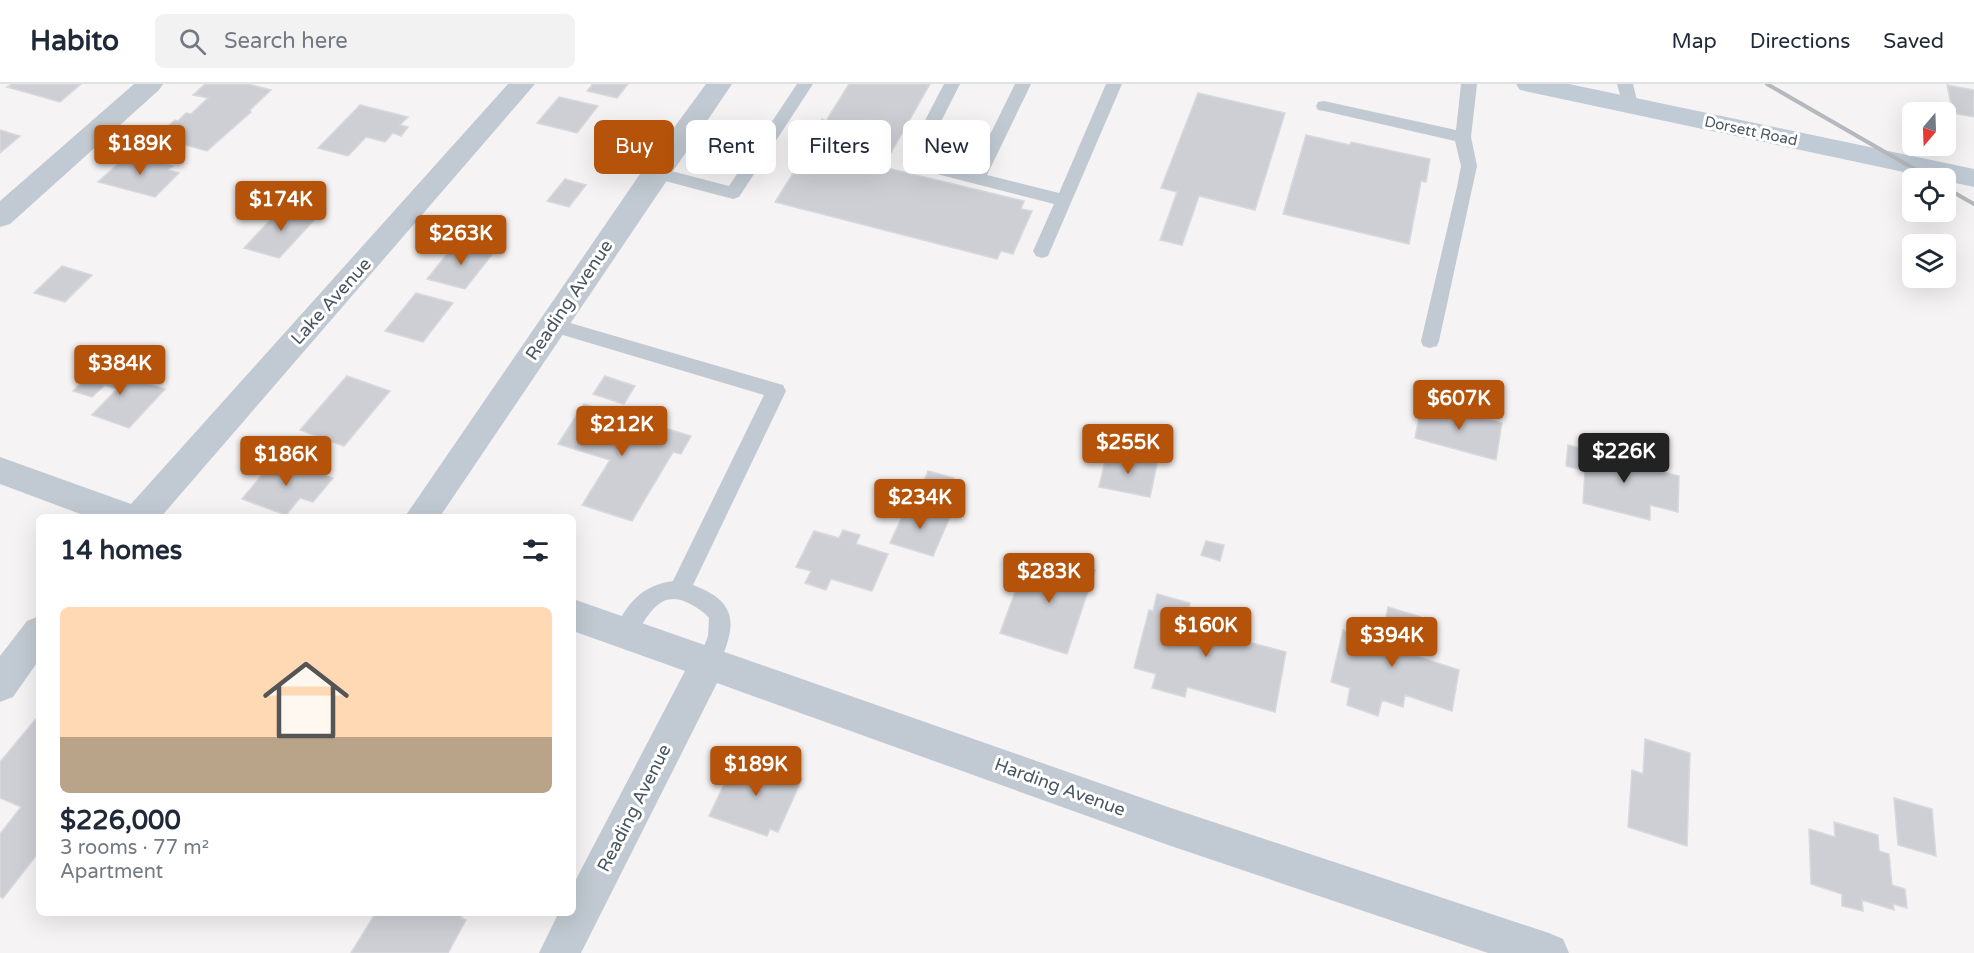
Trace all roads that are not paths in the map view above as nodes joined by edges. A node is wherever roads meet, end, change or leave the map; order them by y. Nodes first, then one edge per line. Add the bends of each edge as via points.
1 (150, 84) edge
2 (522, 84) edge
3 (719, 84) edge
4 (805, 84) edge
5 (952, 84) edge
6 (1023, 84) edge
7 (1114, 84) edge
8 (1469, 84) edge
9 (1529, 84) edge
10 (1628, 95) edge
11 (1324, 106) dead end
12 (1463, 137) junction
13 (674, 148) edge
14 (655, 174) edge
15 (660, 174) edge
16 (977, 178) junction
17 (1974, 178) edge
18 (1064, 200) junction
19 (0, 217) edge
20 (1042, 251) dead end
21 (553, 325) junction
22 (1430, 341) dead end
23 (0, 470) edge
24 (120, 514) edge
25 (143, 514) edge
26 (423, 514) edge
27 (680, 590) junction
28 (576, 616) edge
29 (624, 633) junction
30 (36, 636) edge
31 (710, 662) junction
32 (0, 685) edge
33 (1546, 952) edge
34 (559, 953) edge

1 - 19 street
2 - 25 street, Lake Avenue
3 - 13 street, Reading Avenue
4 - 15 lane via 733,193
5 - 16 lane via 918,149 931,167
6 - 16 lane
7 - 18 lane
8 - 12 lane
9 - 10 main road, Dorsett Road
10 - 17 main road, Dorsett Road
11 - 12 lane
12 - 22 lane via 1469,166 1466,187
14 - 21 street, Reading Avenue
16 - 18 lane
18 - 20 lane
21 - 26 street, Reading Avenue
21 - 27 lane via 776,391
23 - 24 street
27 - 29 lane via 657,592 636,611
27 - 31 lane via 712,605 722,621 720,640
28 - 29 street, Harding Avenue
29 - 31 street, Harding Avenue
30 - 32 street
31 - 33 street, Harding Avenue via 1168,826
31 - 34 street, Reading Avenue

